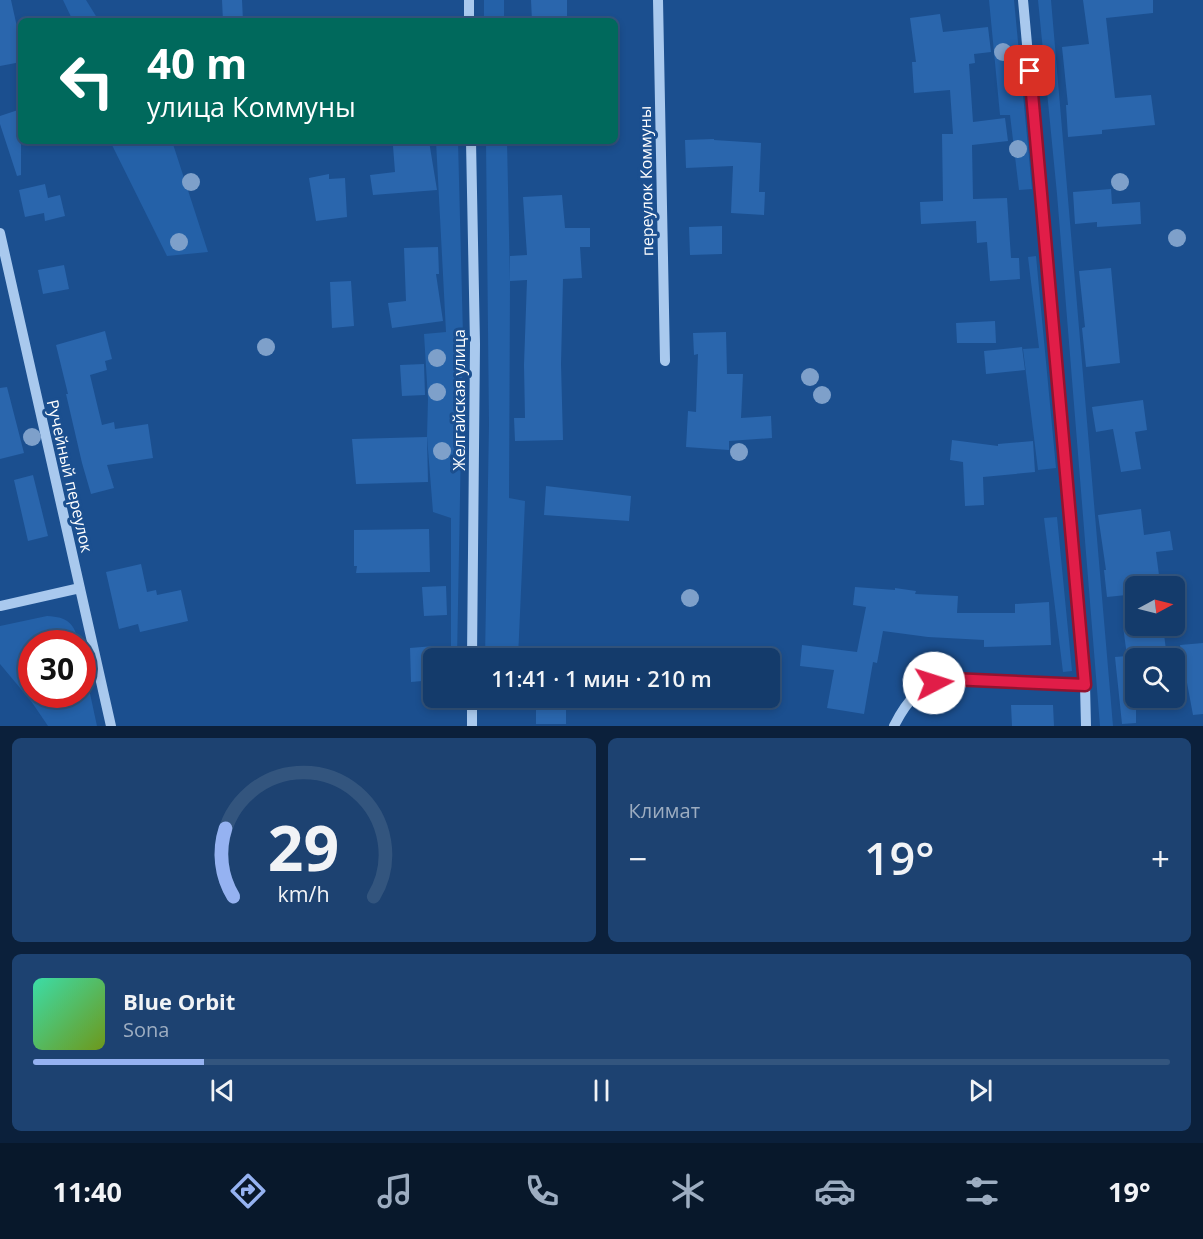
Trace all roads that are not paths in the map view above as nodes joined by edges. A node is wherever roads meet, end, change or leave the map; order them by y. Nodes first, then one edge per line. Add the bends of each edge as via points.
1 (469, 0) edge
2 (658, 0) edge
3 (1023, 0) edge
4 (469, 18) edge
5 (471, 144) edge
6 (0, 233) edge
7 (664, 361) dead end
8 (80, 588) junction
9 (0, 606) edge
10 (472, 648) edge
11 (1085, 685) junction
12 (472, 708) edge
13 (111, 726) edge
14 (472, 726) edge
15 (894, 726) edge
16 (1086, 726) edge

1 - 4 street
2 - 7 street, переулок Коммуны
3 - 11 street
5 - 10 street, Желгайская улица via 475,344
6 - 8 street, Ручейный переулок
8 - 9 street
8 - 13 street, Ручейный переулок
11 - 15 street via 951,679 920,690
11 - 16 street
12 - 14 street

